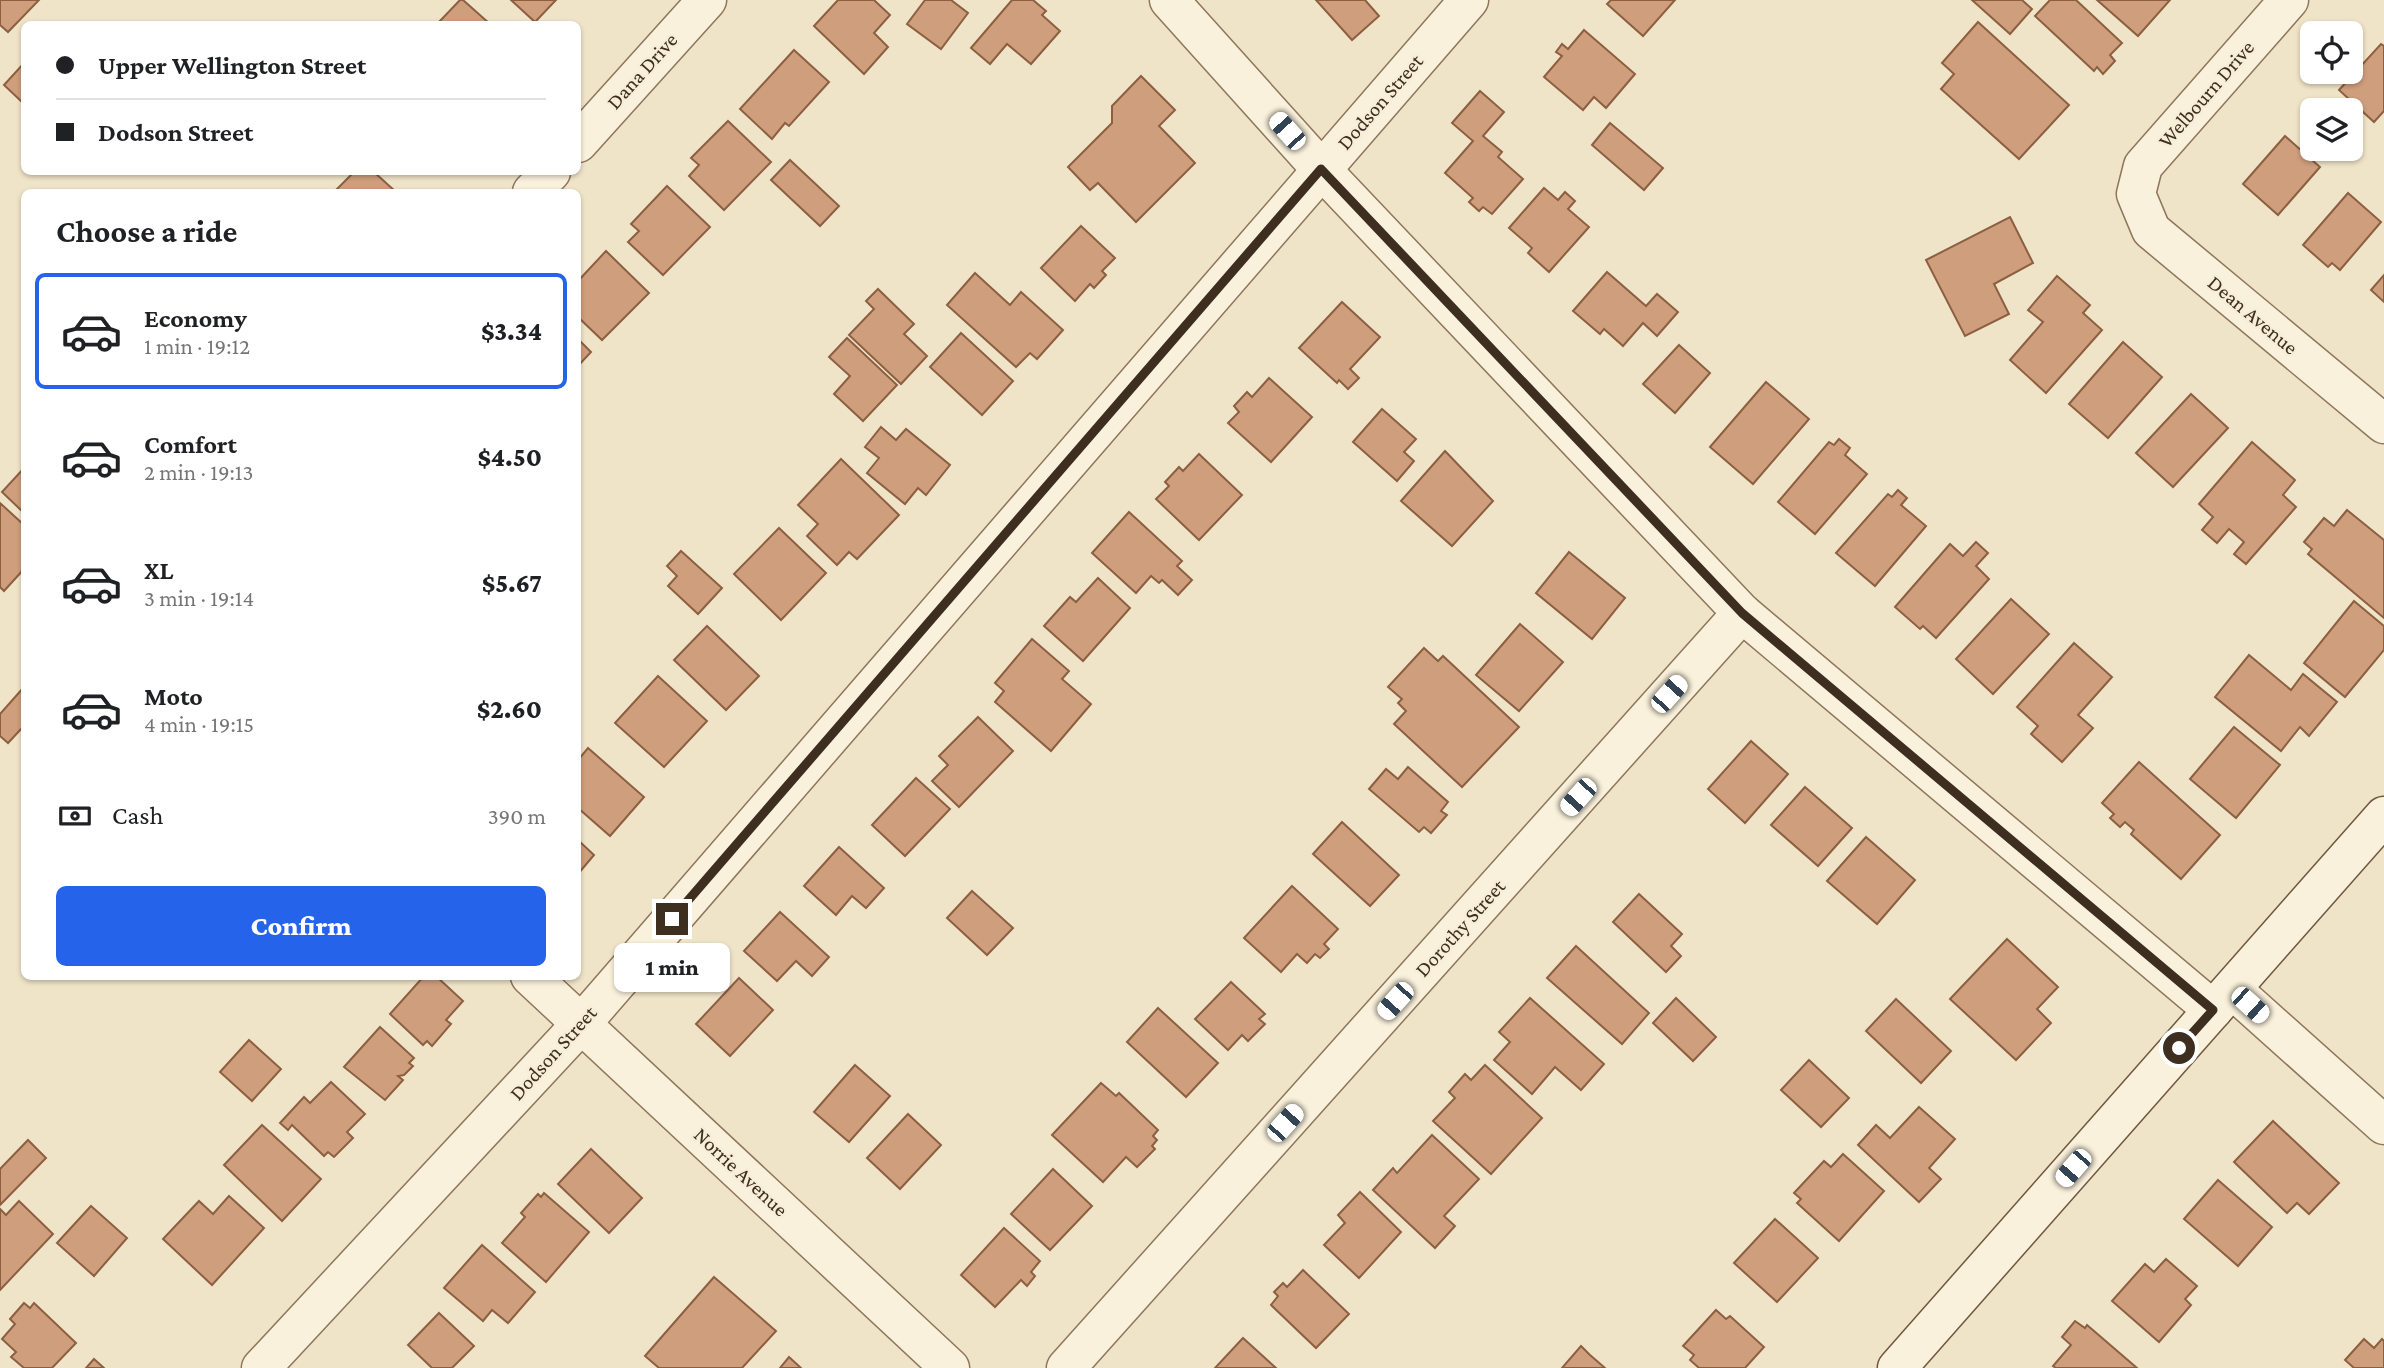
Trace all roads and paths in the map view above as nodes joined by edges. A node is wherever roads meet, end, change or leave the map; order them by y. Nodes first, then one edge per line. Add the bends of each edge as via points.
1 (707, 0) edge
2 (1169, 0) edge
3 (1469, 0) edge
4 (2289, 0) edge
5 (581, 140) edge
6 (1321, 169) junction
7 (548, 175) edge
8 (535, 189) edge
9 (2136, 194) joint
10 (2384, 424) edge
11 (1742, 613) junction
12 (2384, 816) edge
13 (534, 980) edge
14 (2223, 1000) junction
15 (582, 1023) junction
16 (2384, 1125) edge
17 (261, 1368) edge
18 (950, 1368) edge
19 (1066, 1368) edge
20 (1897, 1368) edge

1 - 5 street, Dana Drive
2 - 6 street
3 - 6 street, Dodson Street
4 - 9 street, Welbourn Drive via 2143,166
6 - 11 street
6 - 15 street, Dodson Street
7 - 8 street
9 - 10 street, Dean Avenue via 2151,230
11 - 14 street
11 - 19 street, Dorothy Street
12 - 14 street
13 - 15 street, Norrie Avenue
14 - 16 street
14 - 20 street
15 - 17 street, Dodson Street
15 - 18 street, Norrie Avenue

